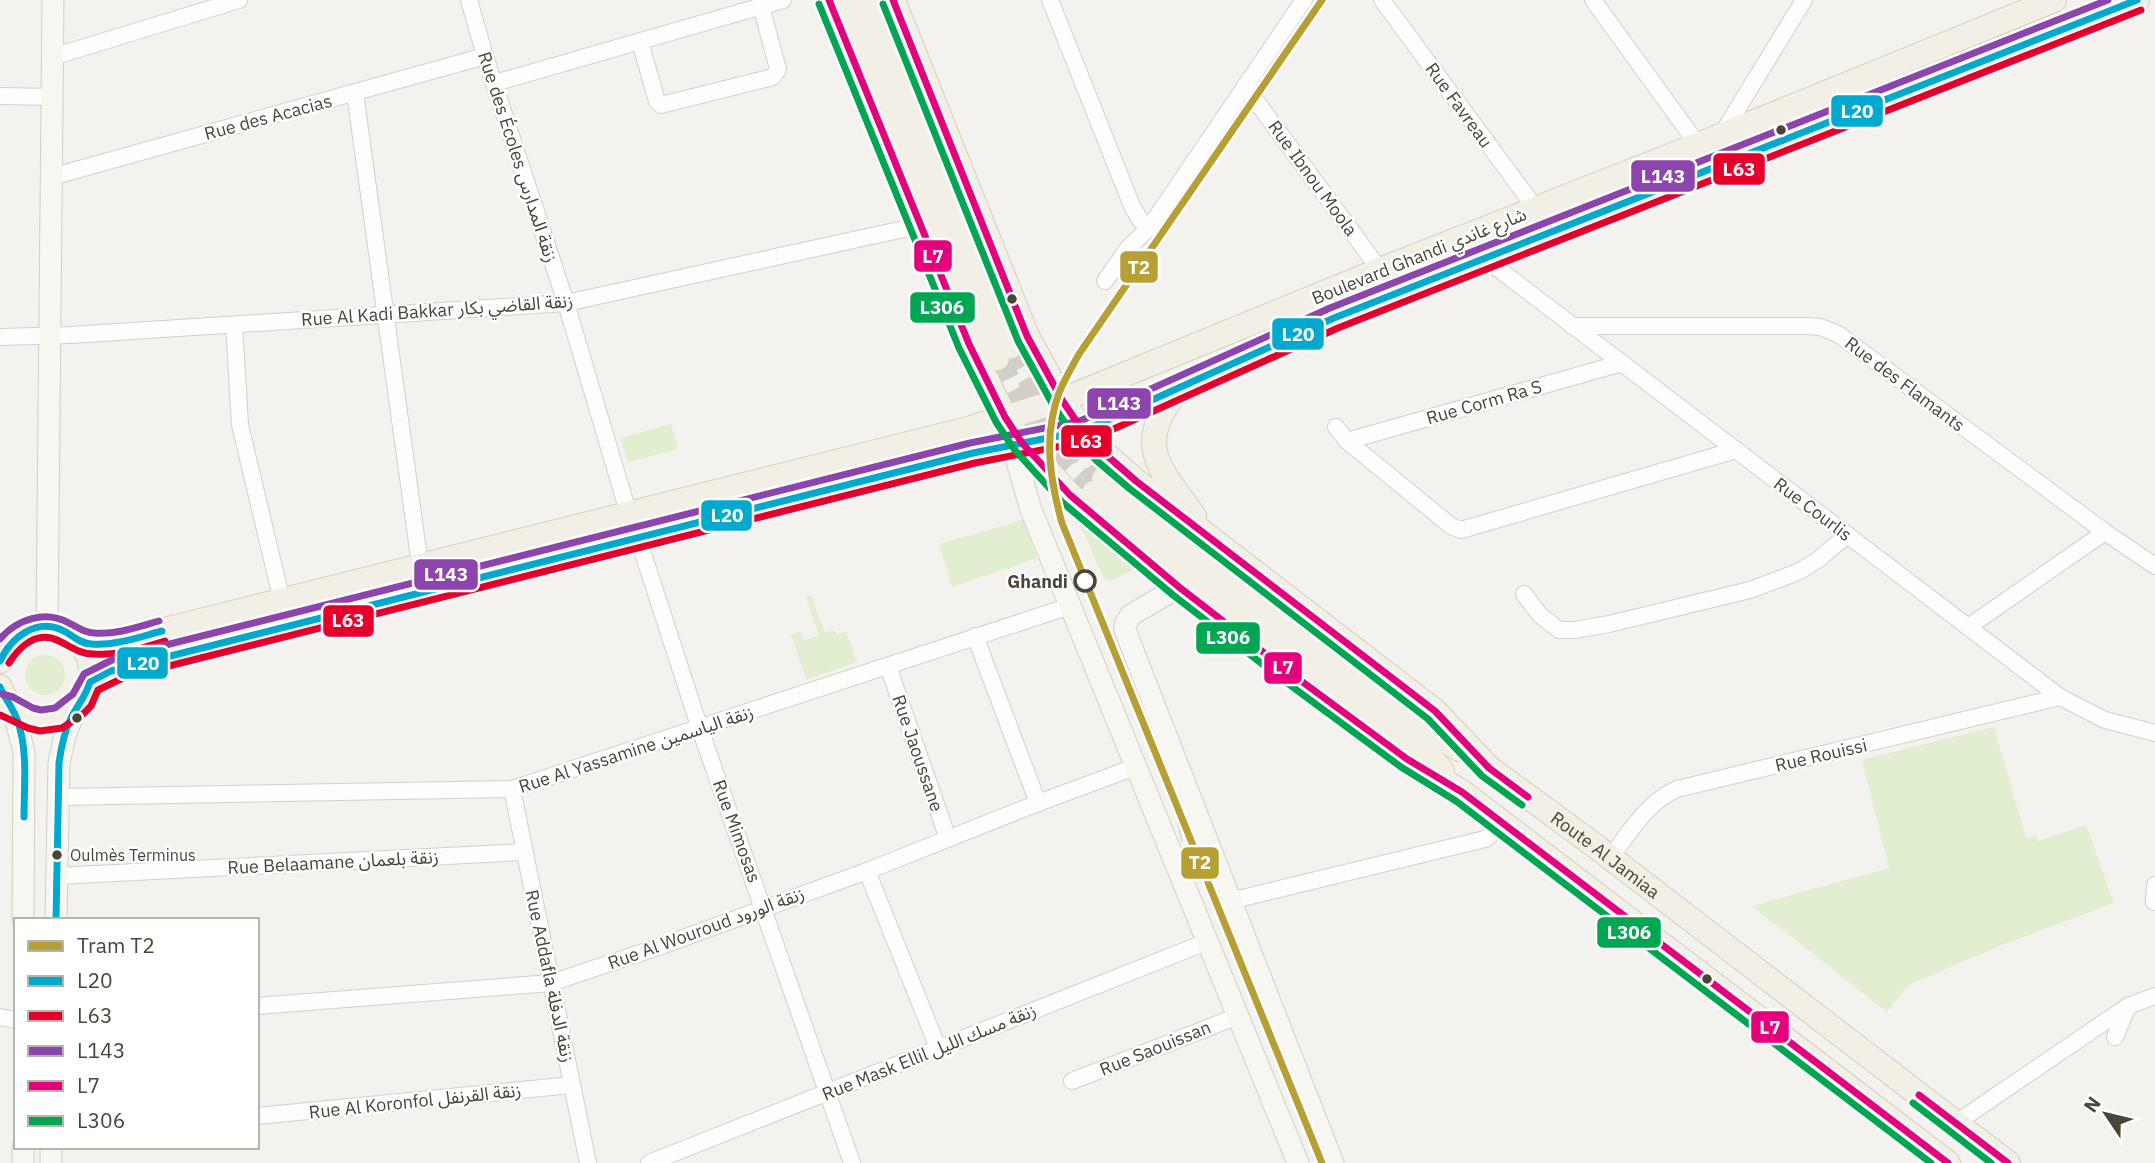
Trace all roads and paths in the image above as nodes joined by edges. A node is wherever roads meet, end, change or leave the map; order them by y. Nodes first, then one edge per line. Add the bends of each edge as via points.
1 (53, 0) edge
2 (239, 0) edge
3 (469, 0) edge
4 (783, 0) edge
5 (829, 0) edge
6 (853, 0) edge
7 (872, 0) edge
8 (893, 0) edge
9 (1050, 0) edge
10 (1304, 0) edge
11 (1381, 0) edge
12 (1593, 0) edge
13 (1804, 0) edge
14 (2054, 0) edge
15 (2137, 0) edge
16 (761, 6) junction
17 (2026, 6) edge
18 (640, 41) junction
19 (485, 56) junction
20 (52, 57) junction
21 (495, 83) junction
22 (1245, 86) junction
23 (355, 93) junction
24 (0, 96) edge
25 (52, 97) junction
26 (1723, 134) junction
27 (1698, 145) junction
28 (51, 177) junction
29 (1536, 209) junction
30 (922, 225) junction
31 (1149, 228) junction
32 (1484, 258) junction
33 (1380, 270) junction
34 (1105, 281) dead end
35 (566, 303) junction
36 (386, 315) junction
37 (234, 325) junction
38 (1572, 326) junction
39 (60, 336) junction
40 (0, 337) edge
41 (1622, 363) junction
42 (1178, 389) junction
43 (1062, 400) junction
44 (1005, 417) junction
45 (1336, 427) dead end
46 (1083, 431) junction
47 (1347, 442) junction
48 (1018, 444) junction
49 (1735, 450) junction
50 (629, 515) junction
51 (2105, 532) junction
52 (1847, 535) junction
53 (638, 538) junction
54 (1211, 539) junction
55 (420, 565) junction
56 (2155, 566) edge
57 (1179, 587) junction
58 (1524, 594) dead end
59 (282, 601) junction
60 (1070, 606) junction
61 (47, 627) junction
62 (1968, 627) junction
63 (975, 636) junction
64 (79, 642) junction
65 (0, 659) edge
66 (888, 666) junction
67 (90, 682) junction
68 (2060, 697) junction
69 (6, 701) edge
70 (77, 707) junction
71 (700, 729) junction
72 (2155, 733) edge
73 (1135, 767) junction
74 (1489, 768) junction
75 (512, 789) junction
76 (1462, 792) junction
77 (59, 797) junction
78 (1038, 803) junction
79 (1500, 822) junction
80 (948, 839) junction
81 (524, 852) junction
82 (1611, 858) junction
83 (867, 871) junction
84 (58, 876) junction
85 (2155, 885) edge
86 (1230, 901) junction
87 (2154, 902) edge
88 (764, 908) junction
89 (23, 918) edge
90 (57, 918) edge
91 (1209, 941) junction
92 (551, 983) junction
93 (2155, 996) edge
94 (259, 1006) edge
95 (2128, 1006) junction
96 (1238, 1016) junction
97 (2115, 1037) dead end
98 (938, 1048) junction
99 (1072, 1081) dead end
100 (572, 1085) junction
101 (826, 1094) junction
102 (259, 1116) edge
103 (1956, 1123) junction
104 (588, 1163) edge
105 (649, 1163) edge
106 (852, 1163) edge
107 (1298, 1163) edge
108 (1333, 1163) edge
109 (1948, 1163) edge
110 (2008, 1163) edge

1 - 20 main road
2 - 20 street
3 - 19 street, Rue des Écoles زنقة المدارس
4 - 16 street
5 - 30 main road
6 - 7 main road via 1004,352
8 - 43 main road, Route Al Jamiaa via 1027,336
9 - 31 street via 1132,206
10 - 22 street
11 - 29 street, Rue Favreau
12 - 27 street
13 - 26 street
14 - 17 main road, Boulevard Ghandi شارع غاندي
15 - 32 main road, Boulevard Ghandi شارع غاندي
16 - 18 street
16 - 18 street via 778,69 773,77 662,105
17 - 26 main road, Boulevard Ghandi شارع غاندي
18 - 21 street
19 - 21 street, Rue des Écoles زنقة المدارس
19 - 23 street, Rue des Acacias
20 - 25 main road
21 - 35 street, Rue des Écoles زنقة المدارس
22 - 31 street
22 - 33 street, Rue Ibnou Moola
23 - 28 street, Rue des Acacias
23 - 36 street
24 - 25 street
25 - 28 main road
26 - 27 main road, Boulevard Ghandi شارع غاندي
27 - 29 main road, Boulevard Ghandi شارع غاندي
28 - 39 main road
29 - 33 main road, Boulevard Ghandi شارع غاندي
30 - 35 street, Rue Al Kadi Bakkar زنقة القاضي بكار
30 - 44 main road via 969,344
31 - 34 street
32 - 38 street, Rue Courlis
32 - 42 main road, Boulevard Ghandi شارع غاندي via 1264,348
33 - 43 main road, Boulevard Ghandi شارع غاندي
35 - 36 street, Rue Al Kadi Bakkar زنقة القاضي بكار
35 - 50 street, Rue des Écoles زنقة المدارس
36 - 37 street, Rue Al Kadi Bakkar زنقة القاضي بكار
36 - 55 street
37 - 39 street, Rue Al Kadi Bakkar زنقة القاضي بكار
37 - 59 street via 240,425
38 - 41 street, Rue Courlis
38 - 51 street, Rue des Flamants via 1820,327 1838,334
39 - 40 street, Rue Al Kadi Bakkar زنقة القاضي بكار
39 - 61 main road
41 - 47 street, Rue Corm Ra S
41 - 49 street, Rue Courlis
42 - 46 main road, Boulevard Ghandi شارع غاندي
42 - 54 main road via 1160,418 1155,457
43 - 44 main road, Boulevard Ghandi شارع غاندي
43 - 46 main road, Route Al Jamiaa
44 - 48 main road
44 - 50 main road, Boulevard Ghandi شارع غاندي
45 - 47 street
46 - 48 main road, Boulevard Ghandi شارع غاندي
46 - 54 main road, Route Al Jamiaa via 1136,481
47 - 49 street via 1461,530
48 - 53 main road, Boulevard Ghandi شارع غاندي
48 - 57 main road via 1070,495
48 - 60 main road via 1031,510
49 - 52 street, Rue Courlis
50 - 55 main road, Boulevard Ghandi شارع غاندي
51 - 56 street, Rue des Flamants
51 - 62 street
52 - 58 street via 1800,571 1750,590 1609,624 1559,630
52 - 62 street, Rue Courlis
53 - 67 main road, Boulevard Ghandi شارع غاندي via 121,667
53 - 71 street, Rue Mimosas
54 - 74 main road, Route Al Jamiaa via 1435,712
55 - 59 main road, Boulevard Ghandi شارع غاندي
57 - 76 main road via 1389,746
57 - 86 main road via 1131,615 1125,631
59 - 64 main road, Boulevard Ghandi شارع غاندي via 117,642
60 - 63 street, Rue Al Yassamine زنقة الياسمين
60 - 73 main road
61 - 64 main road
61 - 65 main road via 18,636
62 - 68 street, Rue Courlis
63 - 66 street, Rue Al Yassamine زنقة الياسمين
63 - 78 street
64 - 67 main road via 89,661
66 - 71 street, Rue Al Yassamine زنقة الياسمين
66 - 80 street, Rue Jaoussane
67 - 70 main road
68 - 72 street, Rue Courlis via 2105,720
68 - 82 street, Rue Rouissi via 1677,789 1653,804
69 - 70 main road via 27,718 44,720
69 - 89 main road via 24,752
70 - 77 main road via 61,748
71 - 75 street, Rue Al Yassamine زنقة الياسمين
71 - 88 street, Rue Mimosas
73 - 78 street, Rue Al Wouroud زنقة الورود
73 - 91 main road
74 - 76 main road via 1425,728 1099,486 1419,745
74 - 82 main road, Route Al Jamiaa
75 - 77 street, Rue Al Yassamine زنقة الياسمين
75 - 81 street, Rue Addafla زنقة الدفلة
76 - 79 main road
77 - 84 main road
78 - 80 street, Rue Al Wouroud زنقة الورود
79 - 86 street via 1485,839
79 - 109 main road
80 - 83 street, Rue Al Wouroud زنقة الورود
81 - 84 street, Rue Belaamane زنقة بلعمان
81 - 92 street, Rue Addafla زنقة الدفلة
82 - 103 main road, Route Al Jamiaa
83 - 88 street, Rue Al Wouroud زنقة الورود
83 - 98 street
84 - 90 main road
85 - 87 street
86 - 108 main road
88 - 92 street, Rue Al Wouroud زنقة الورود
88 - 101 street, Rue Mimosas
91 - 96 main road
91 - 98 street, Rue Mask Ellil زنقة مسك الليل
92 - 94 street, Rue Al Wouroud زنقة الورود
92 - 100 street, Rue Addafla زنقة الدفلة
93 - 95 street
95 - 97 street
95 - 103 street
96 - 99 street, Rue Saouissan
96 - 107 main road
98 - 101 street, Rue Mask Ellil زنقة مسك الليل
100 - 102 street, Rue Al Koronfol زنقة القرنفل
100 - 104 street, Rue Addafla زنقة الدفلة
101 - 105 street, Rue Mask Ellil زنقة مسك الليل
101 - 106 street, Rue Mimosas
103 - 110 main road, Route Al Jamiaa

